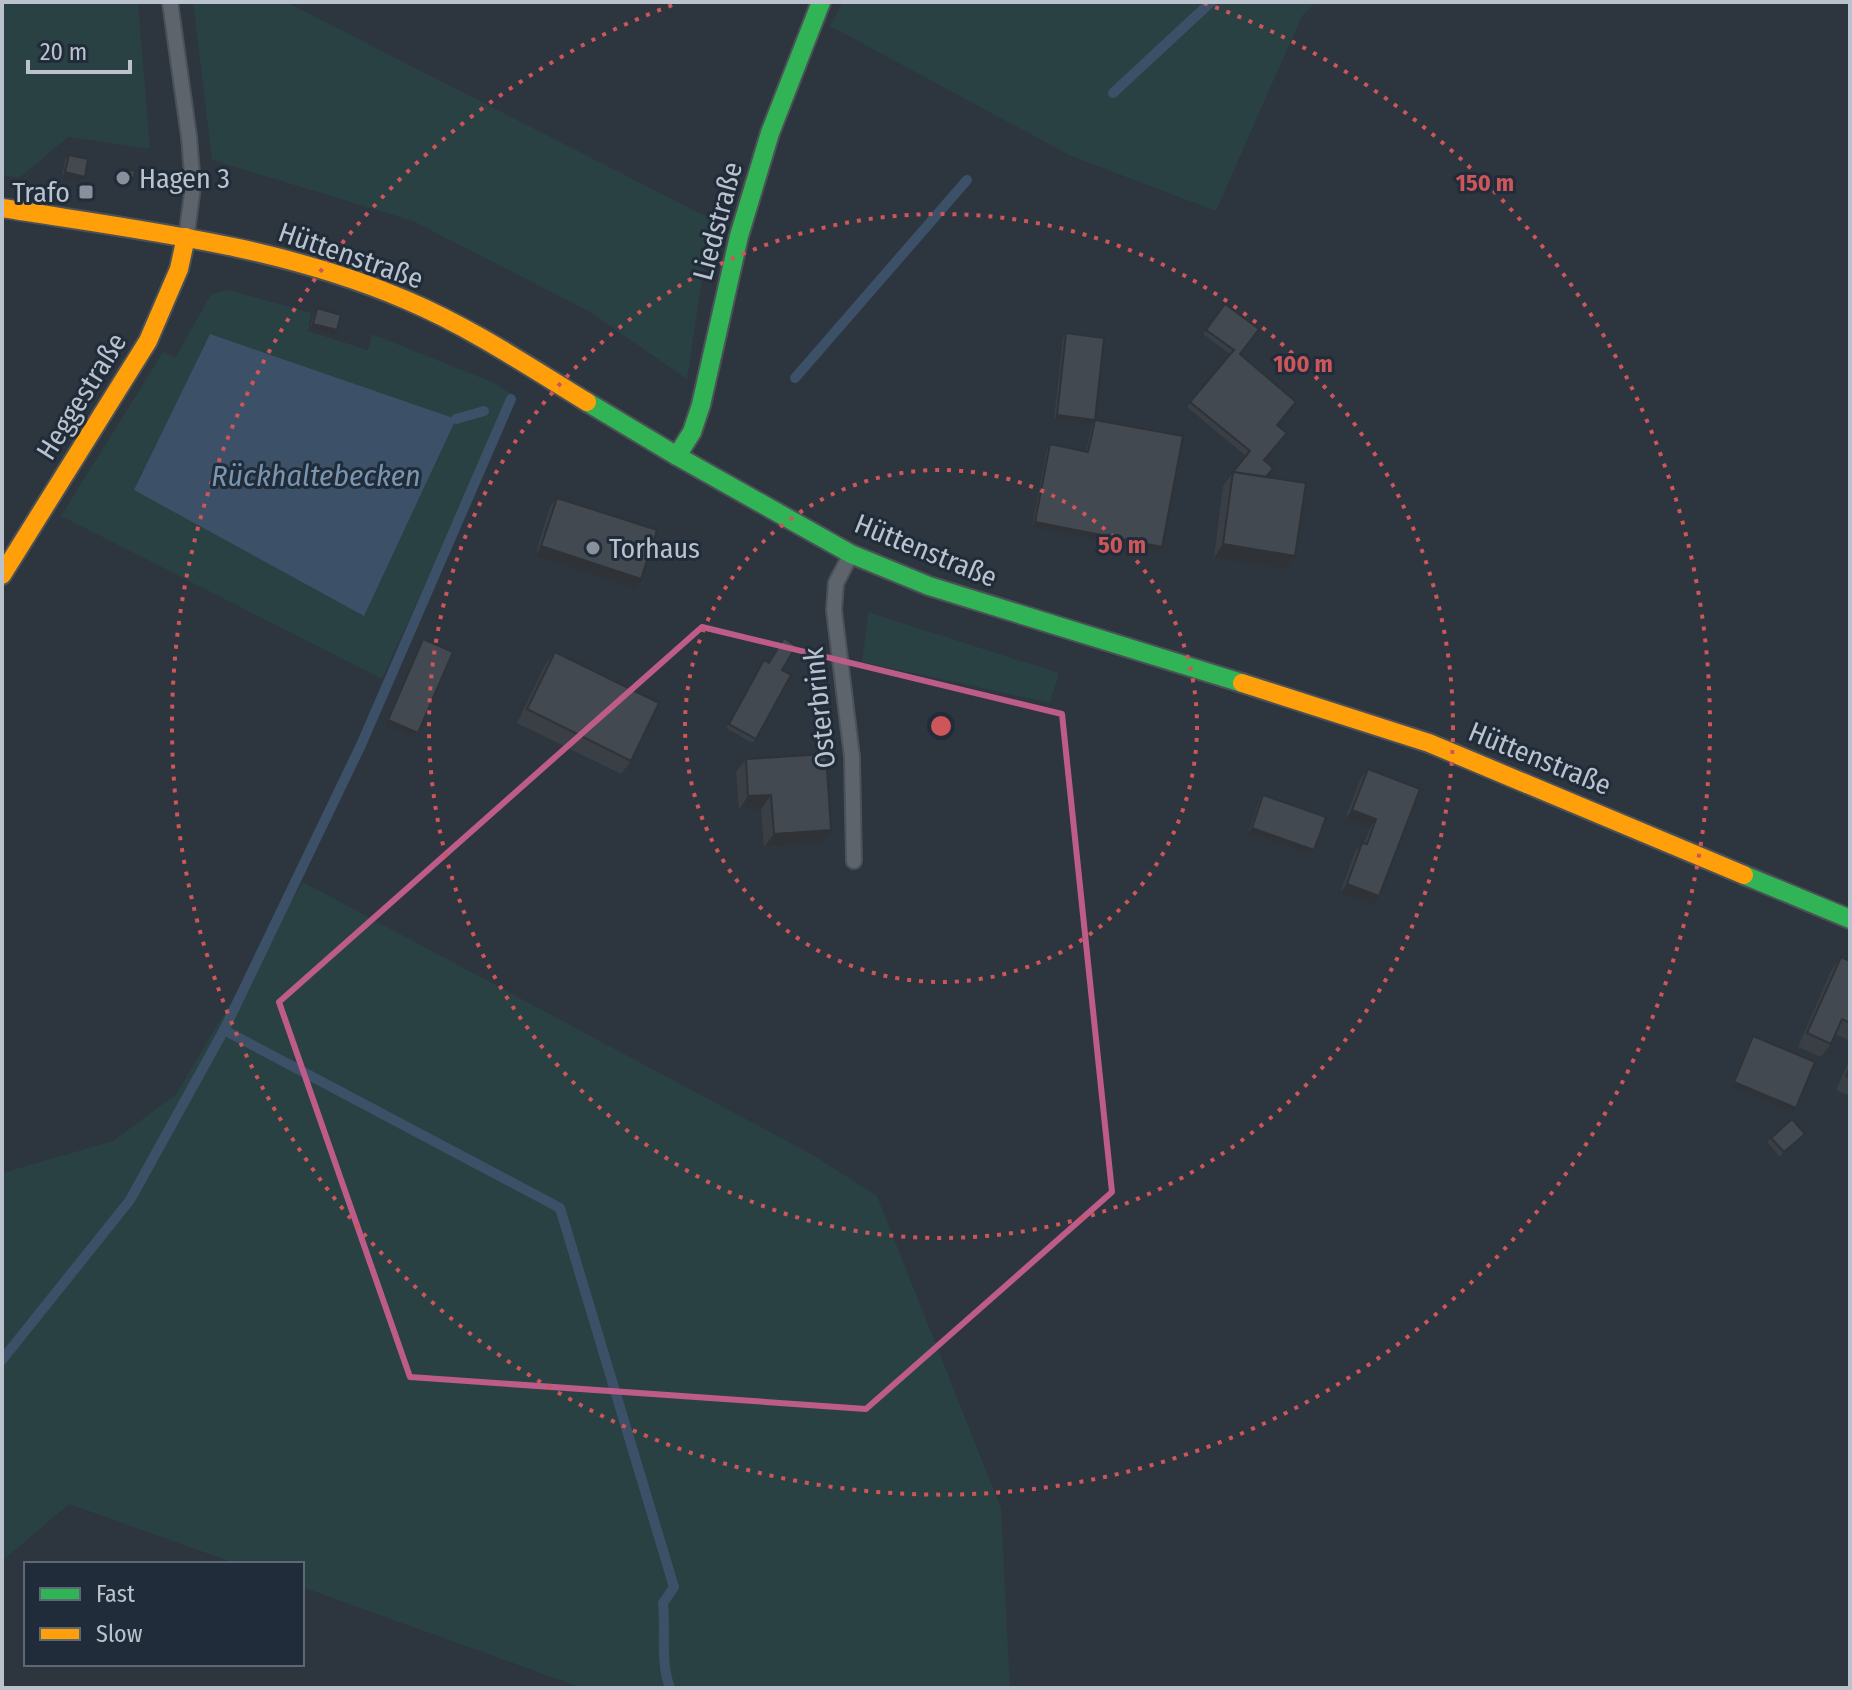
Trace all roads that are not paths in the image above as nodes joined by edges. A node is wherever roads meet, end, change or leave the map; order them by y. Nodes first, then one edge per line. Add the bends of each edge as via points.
1 (170, 2) edge
2 (821, 2) edge
3 (2, 208) edge
4 (186, 237) junction
5 (677, 456) junction
6 (851, 554) junction
7 (2, 575) edge
8 (854, 861) dead end
9 (1850, 919) edge

1 - 4 lane via 193,186
2 - 5 main road, Liedstraße via 770,133 739,236 701,405
3 - 4 main road, Hüttenstraße
4 - 5 main road, Hüttenstraße via 282,257 406,300 485,340
4 - 7 main road, Heggestraße via 179,269 148,341
5 - 6 main road, Hüttenstraße
6 - 8 lane, Osterbrink via 836,583 834,610 852,757
6 - 9 main road, Hüttenstraße via 929,586 1429,743

